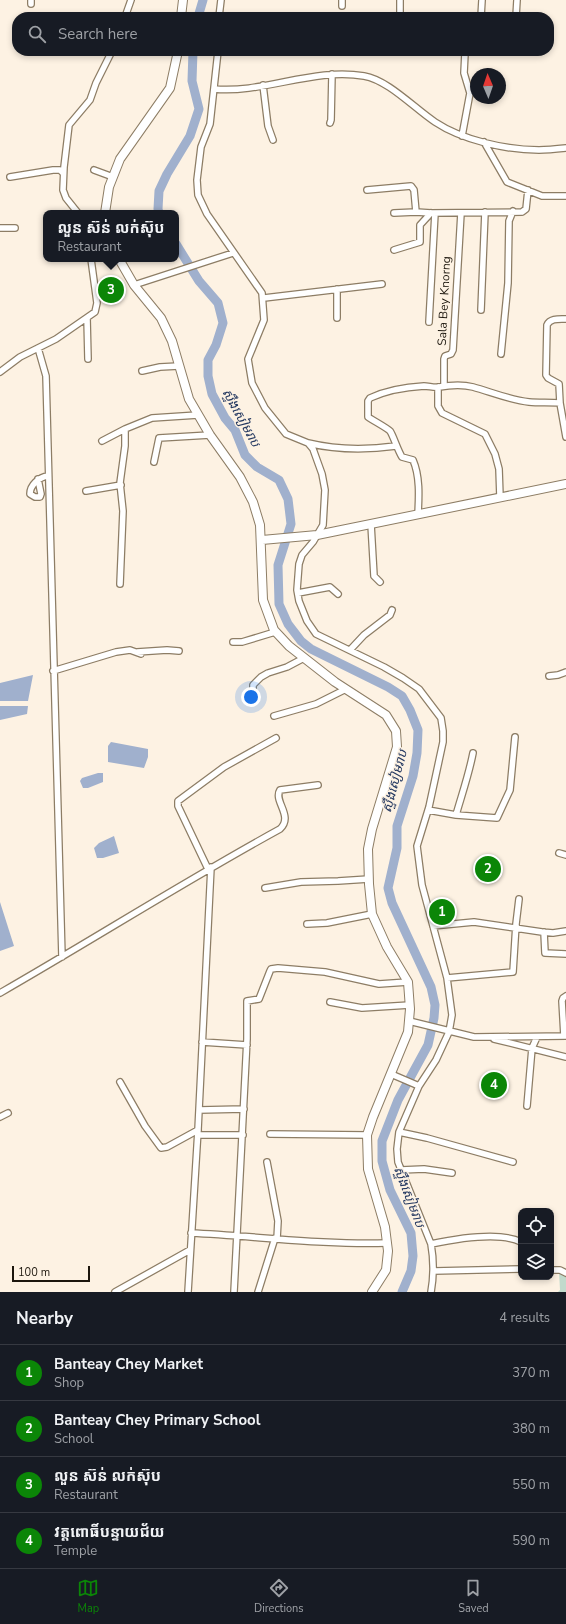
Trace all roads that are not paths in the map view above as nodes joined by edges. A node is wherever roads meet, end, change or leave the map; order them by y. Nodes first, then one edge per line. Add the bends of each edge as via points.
1 (131, 0) edge
2 (183, 0) edge
3 (221, 0) edge
4 (400, 0) edge
5 (482, 0) edge
6 (517, 0) edge
7 (127, 12) edge
8 (182, 12) edge
9 (220, 12) edge
10 (400, 12) edge
11 (482, 12) edge
12 (516, 12) edge
13 (110, 56) edge
14 (177, 56) edge
15 (217, 56) edge
16 (465, 56) edge
17 (332, 74) junction
18 (263, 85) junction
19 (214, 89) junction
20 (330, 123) dead end
21 (462, 136) junction
22 (273, 140) dead end
23 (484, 142) junction
24 (566, 148) edge
25 (94, 170) dead end
26 (63, 173) junction
27 (10, 177) dead end
28 (113, 177) junction
29 (367, 190) dead end
30 (528, 190) junction
31 (566, 196) edge
32 (76, 210) edge
33 (105, 210) edge
34 (513, 211) junction
35 (416, 212) junction
36 (485, 212) junction
37 (394, 213) dead end
38 (433, 213) junction
39 (461, 213) junction
40 (0, 228) edge
41 (15, 228) dead end
42 (394, 250) dead end
43 (234, 253) junction
44 (91, 262) edge
45 (121, 262) edge
46 (382, 284) dead end
47 (134, 285) junction
48 (337, 289) junction
49 (264, 298) junction
50 (481, 310) dead end
51 (86, 318) junction
52 (337, 318) dead end
53 (566, 319) edge
54 (429, 322) dead end
55 (38, 348) junction
56 (501, 354) dead end
57 (88, 359) dead end
58 (179, 366) junction
59 (142, 371) dead end
60 (0, 372) edge
61 (444, 385) junction
62 (438, 387) junction
63 (560, 403) junction
64 (198, 415) junction
65 (125, 429) junction
66 (210, 435) junction
67 (566, 437) edge
68 (102, 441) dead end
69 (308, 443) junction
70 (396, 446) junction
71 (154, 462) dead end
72 (48, 476) junction
73 (38, 479) dead end
74 (566, 484) edge
75 (121, 485) junction
76 (86, 491) dead end
77 (500, 497) junction
78 (418, 514) junction
79 (371, 524) junction
80 (314, 536) junction
81 (262, 540) junction
82 (380, 582) dead end
83 (120, 584) dead end
84 (298, 593) junction
85 (338, 594) dead end
86 (392, 610) dead end
87 (276, 632) junction
88 (233, 642) dead end
89 (350, 650) junction
90 (179, 651) dead end
91 (304, 658) junction
92 (53, 671) junction
93 (566, 672) edge
94 (549, 676) dead end
95 (253, 688) dead end
96 (346, 689) junction
97 (274, 716) dead end
98 (515, 737) dead end
99 (276, 738) dead end
100 (473, 753) dead end
101 (318, 785) dead end
102 (428, 810) junction
103 (456, 815) junction
104 (559, 853) dead end
105 (566, 855) edge
106 (209, 868) junction
107 (369, 878) junction
108 (265, 888) dead end
109 (519, 899) dead end
110 (372, 914) junction
111 (307, 924) dead end
112 (433, 926) junction
113 (516, 928) junction
114 (566, 931) edge
115 (544, 932) junction
116 (566, 954) edge
117 (62, 957) junction
118 (447, 978) junction
119 (408, 982) junction
120 (0, 993) edge
121 (566, 996) edge
122 (330, 1002) dead end
123 (410, 1005) junction
124 (409, 1022) junction
125 (450, 1032) junction
126 (565, 1036) edge
127 (537, 1037) junction
128 (488, 1038) junction
129 (202, 1042) junction
130 (247, 1045) junction
131 (532, 1048) junction
132 (566, 1057) edge
133 (391, 1074) junction
134 (120, 1082) dead end
135 (417, 1085) junction
136 (527, 1106) dead end
137 (244, 1108) junction
138 (199, 1110) junction
139 (8, 1113) dead end
140 (0, 1117) edge
141 (198, 1132) junction
142 (399, 1132) junction
143 (270, 1134) dead end
144 (243, 1135) junction
145 (367, 1135) junction
146 (268, 1162) dead end
147 (514, 1162) dead end
148 (401, 1170) junction
149 (452, 1173) dead end
150 (191, 1233) junction
151 (238, 1235) junction
152 (276, 1238) junction
153 (518, 1241) edge
154 (387, 1243) junction
155 (431, 1244) junction
156 (190, 1250) junction
157 (518, 1269) edge
158 (554, 1270) edge
159 (434, 1271) junction
160 (566, 1273) edge
161 (115, 1292) edge
162 (188, 1292) edge
163 (234, 1292) edge
164 (258, 1292) edge
165 (372, 1292) edge
166 (431, 1292) edge

1 - 7 street
2 - 8 street
3 - 9 street
4 - 10 street
5 - 11 street
6 - 12 street
13 - 26 street via 90,100 69,125
14 - 28 street via 170,88 120,159
15 - 19 street
16 - 21 street via 464,74 470,93
17 - 18 street
17 - 20 street
17 - 21 street via 365,76 379,80 436,123
18 - 19 street via 230,90
18 - 22 street via 268,126
19 - 43 street via 210,124 201,147 198,194 207,214
21 - 23 street
23 - 24 street via 519,149
23 - 30 street via 507,182
25 - 28 street
26 - 27 street via 60,170 53,170
26 - 32 street via 62,190
28 - 33 street
29 - 35 street via 411,186 414,190
30 - 31 street via 542,196
30 - 34 street via 526,209 522,212
34 - 36 street
34 - 56 street via 509,221 508,282
35 - 37 street
35 - 38 street
36 - 39 street
36 - 50 street
38 - 39 street
38 - 42 street via 420,225 420,242
38 - 54 street
39 - 61 street, Sala Bey Knorng via 453,350 444,359
40 - 41 street
43 - 47 street
43 - 49 street
44 - 51 street via 97,308
45 - 47 street
46 - 48 street
47 - 58 street via 161,318 172,341
48 - 49 street
48 - 52 street
49 - 69 street via 264,320 248,359 252,383 265,408 286,434
51 - 55 street
51 - 57 street
53 - 63 street via 550,321 546,325 546,374 559,384
55 - 60 street via 20,357
55 - 72 street via 46,376
58 - 59 street
58 - 64 street via 189,399
61 - 62 street
61 - 63 street via 472,387 529,402
62 - 70 street via 416,387 370,398 368,417 391,433
62 - 77 street via 438,406 442,413 485,434 499,469
63 - 67 street
64 - 65 street via 152,418
64 - 66 street
65 - 68 street
65 - 75 street
66 - 71 street via 159,438
66 - 81 street via 237,471 253,502
69 - 70 street via 355,449
69 - 80 street via 316,456 325,490 323,525
70 - 78 street via 402,457 413,460 416,466
72 - 73 street
72 - 92 street
74 - 77 street
75 - 76 street
75 - 83 street
77 - 78 street
78 - 79 street
79 - 80 street
79 - 82 street via 374,576
80 - 81 street
80 - 84 street via 302,555 298,568
81 - 87 street via 263,600
84 - 85 street via 330,587
84 - 89 street via 307,621 316,634
86 - 89 street via 390,615 364,635
87 - 88 street via 242,642
87 - 91 street
89 - 102 street via 404,678 419,689 441,718 443,742
90 - 92 street via 116,652
91 - 95 street via 261,677
91 - 96 street
92 - 117 street
93 - 94 street
96 - 97 street via 316,704
96 - 107 street via 386,716 393,724 397,735 397,747 368,849
98 - 103 street via 510,790 499,815 494,819
99 - 106 street via 224,767 178,801 178,806
100 - 103 street via 469,776
101 - 106 street via 280,790 278,795 285,816 283,826
102 - 103 street
102 - 112 street via 417,846 422,884
104 - 105 street
106 - 117 street
106 - 129 street
107 - 108 street via 301,882
107 - 110 street
109 - 113 street
110 - 111 street via 327,924
110 - 119 street via 387,947
112 - 113 street via 474,922
112 - 118 street
113 - 115 street
113 - 118 street via 513,972
114 - 115 street
115 - 116 street via 545,953
117 - 120 street
118 - 125 street via 452,1015
119 - 123 street
119 - 130 street via 378,984 325,972 274,968 270,971 260,998 247,1001
121 - 126 street via 562,1001
122 - 123 street via 362,1008
123 - 124 street
124 - 125 street
124 - 133 street via 408,1032
125 - 128 street
125 - 135 street via 436,1060
126 - 127 street
127 - 128 street
127 - 131 street
128 - 131 street
129 - 130 street
129 - 138 street
130 - 137 street
131 - 132 street
131 - 136 street
133 - 135 street
133 - 145 street
134 - 141 street via 148,1131 161,1148 167,1148
135 - 142 street
137 - 138 street
137 - 144 street
138 - 141 street
139 - 140 street
141 - 144 street
141 - 150 street
142 - 147 street
142 - 148 street via 397,1158
143 - 145 street
144 - 151 street
145 - 154 street via 368,1169 385,1227
146 - 152 street via 278,1221
148 - 149 street via 424,1169
148 - 155 street
150 - 151 street
150 - 156 street
151 - 152 street
151 - 163 street
152 - 154 street via 341,1243
152 - 164 street
153 - 155 street via 508,1237 486,1237
154 - 165 street via 386,1270
155 - 159 street
156 - 161 street
156 - 162 street
157 - 159 street
158 - 160 street
159 - 166 street

